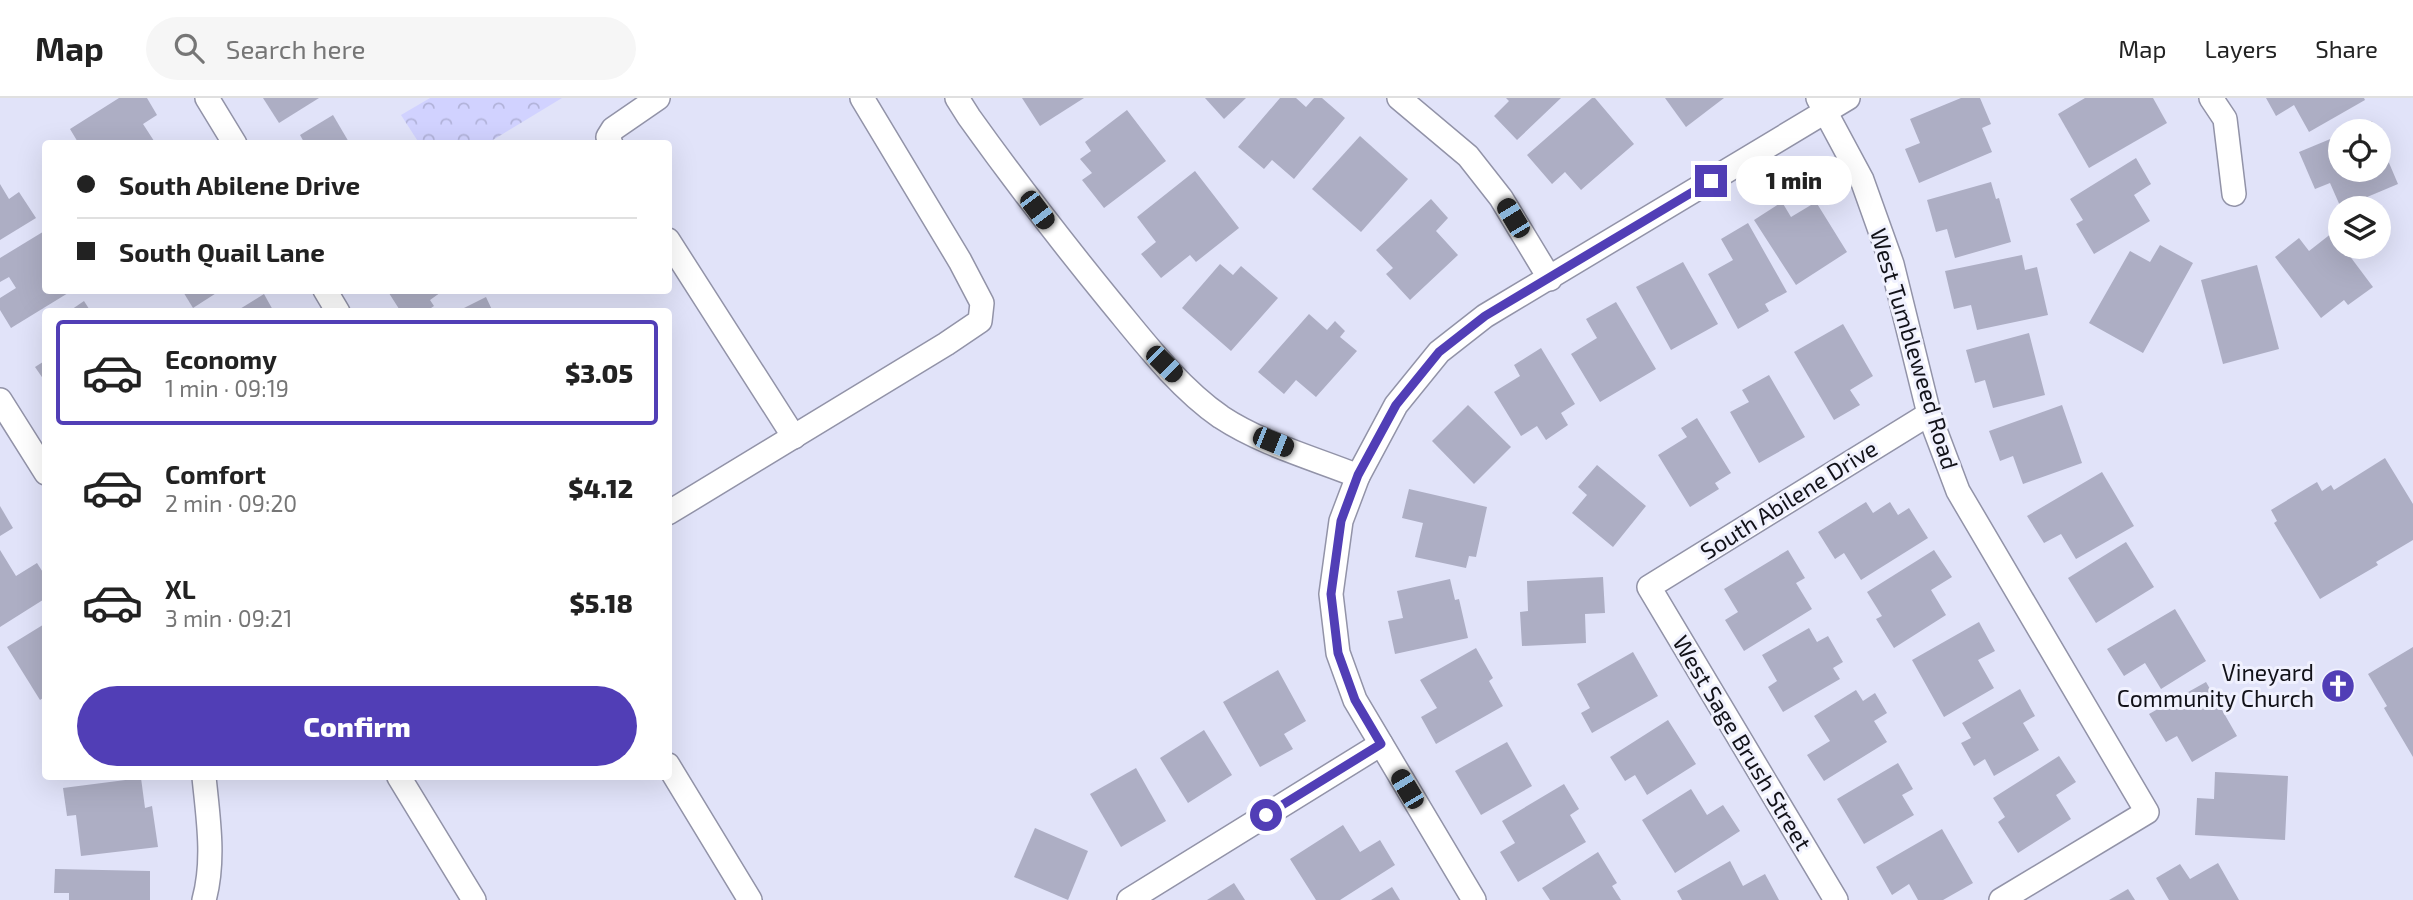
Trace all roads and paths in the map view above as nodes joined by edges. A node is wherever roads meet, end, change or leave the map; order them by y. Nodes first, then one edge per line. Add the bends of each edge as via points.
1 (207, 98) edge
2 (658, 98) edge
3 (862, 98) edge
4 (957, 98) edge
5 (1399, 98) edge
6 (1848, 98) edge
7 (2211, 98) edge
8 (1822, 105) edge
9 (233, 140) edge
10 (609, 140) edge
11 (2234, 194) dead end
12 (672, 246) edge
13 (1550, 279) junction
14 (0, 400) edge
15 (1929, 414) junction
16 (794, 437) junction
17 (42, 467) edge
18 (1358, 475) junction
19 (672, 511) edge
20 (1649, 587) joint
21 (1381, 744) junction
22 (672, 772) edge
23 (204, 780) edge
24 (401, 780) edge
25 (204, 900) edge
26 (474, 900) edge
27 (750, 900) edge
28 (1129, 900) edge
29 (1474, 900) edge
30 (1836, 900) edge
31 (2001, 900) edge

1 - 9 street
2 - 10 street via 613,129
3 - 16 street via 960,261 982,303 980,321
4 - 18 street via 1050,228 1149,348 1196,395 1252,434
5 - 13 street via 1468,156 1501,198
6 - 8 street
7 - 11 street via 2225,119
8 - 13 street
8 - 15 street, West Tumbleweed Road via 1862,180 1892,264
12 - 16 street
13 - 18 street via 1485,316 1439,352 1396,405
14 - 17 street
15 - 20 street, South Abilene Drive
15 - 31 street, West Tumbleweed Road via 1958,491 2147,813
16 - 19 street
18 - 21 street via 1341,521 1331,594 1338,653 1355,700
20 - 30 street, West Sage Brush Street
21 - 28 street
21 - 29 street
22 - 27 street
23 - 25 street via 211,835
24 - 26 street

